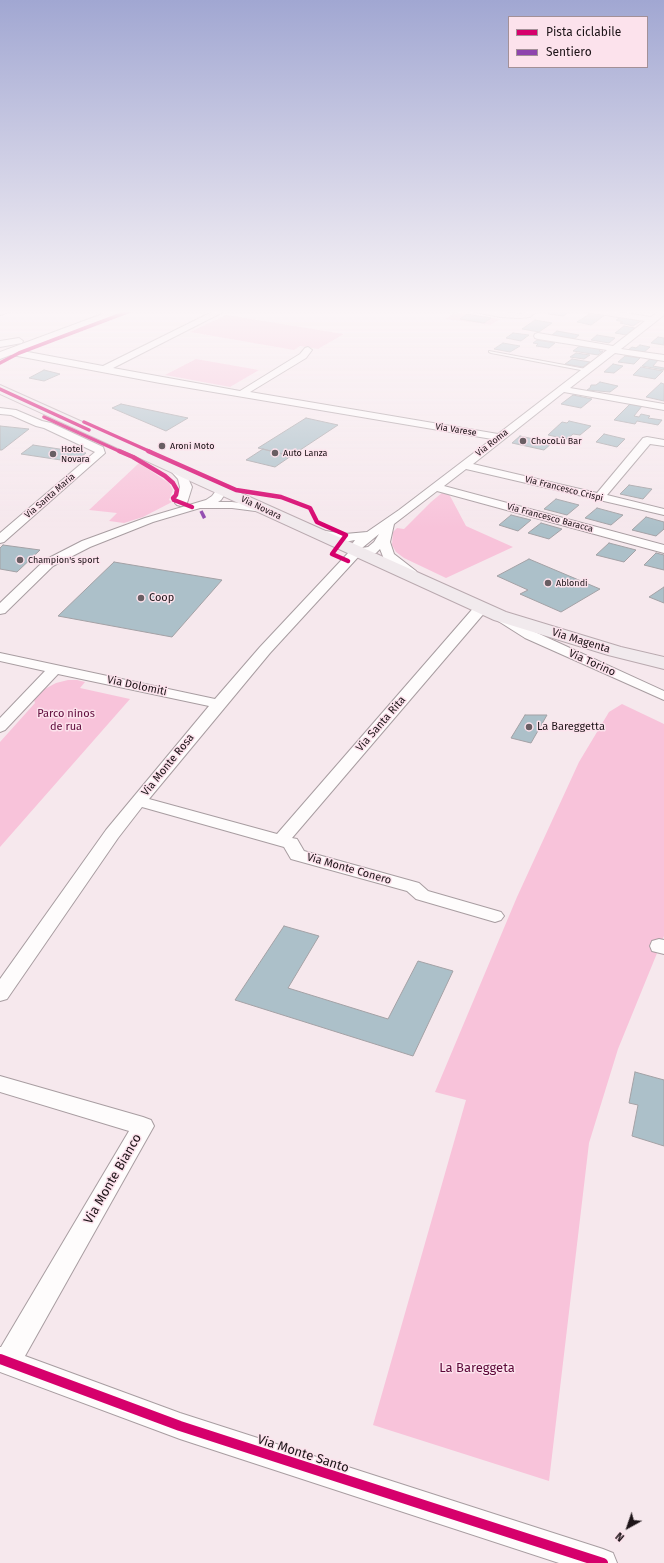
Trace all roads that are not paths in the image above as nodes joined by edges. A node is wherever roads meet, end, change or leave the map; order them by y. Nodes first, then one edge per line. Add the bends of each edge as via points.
1 (175, 382) edge
2 (260, 382) edge
3 (571, 382) edge
4 (0, 389) edge
5 (562, 389) junction
6 (241, 394) junction
7 (664, 407) edge
8 (0, 411) edge
9 (68, 420) junction
10 (47, 425) junction
11 (499, 437) junction
12 (664, 443) edge
13 (465, 465) junction
14 (174, 469) junction
15 (435, 487) junction
16 (223, 492) junction
17 (600, 497) junction
18 (181, 503) junction
19 (192, 507) junction
20 (262, 508) junction
21 (664, 512) edge
22 (149, 520) junction
23 (387, 529) junction
24 (315, 533) junction
25 (369, 536) junction
26 (0, 539) edge
27 (664, 548) edge
28 (356, 552) junction
29 (421, 581) junction
30 (481, 608) junction
31 (0, 609) edge
32 (500, 616) junction
33 (0, 657) edge
34 (664, 663) edge
35 (55, 668) junction
36 (664, 696) edge
37 (218, 704) junction
38 (0, 727) edge
39 (138, 802) junction
40 (281, 840) junction
41 (495, 916) dead end
42 (0, 994) edge
43 (0, 1084) edge
44 (4, 1360) edge
45 (603, 1563) edge

1 - 6 street, Via Varese
2 - 6 street
3 - 5 street, Via Roma
4 - 9 main road, Via Novara
5 - 7 street
5 - 11 street, Via Roma
6 - 11 street, Via Varese
8 - 10 street via 13,412
9 - 10 street
9 - 14 main road, Via Novara
10 - 26 street, Via Santa Maria via 100,449 100,453
11 - 13 street, Via Roma
12 - 17 street via 647,440
13 - 15 street, Via Roma
13 - 17 street, Via Francesco Crispi
14 - 16 main road, Via Novara
14 - 18 street via 183,478 186,487
15 - 23 street, Via Roma
15 - 27 street, Via Francesco Baracca
16 - 18 street via 206,494
16 - 19 street via 210,502
16 - 20 main road, Via Novara
17 - 21 street, Via Francesco Crispi
18 - 22 street
19 - 20 street via 232,505
19 - 22 street
20 - 24 main road, Via Novara
22 - 31 street via 86,544 49,563
23 - 25 street
23 - 28 street via 379,544 372,550
23 - 29 street via 384,542 388,556
24 - 25 street via 345,538
24 - 28 main road, Via Novara
25 - 28 street, Via Monte Rosa via 356,546
28 - 29 main road, Via Novara
28 - 37 street, Via Monte Rosa
29 - 30 main road, Via Novara
30 - 32 main road, Via Novara
30 - 40 street, Via Santa Rita
32 - 34 main road, Via Magenta
32 - 36 street, Via Torino via 530,635
33 - 35 street, Via Dolomiti
35 - 37 street, Via Dolomiti
35 - 38 street
37 - 39 street, Via Monte Rosa
39 - 40 street, Via Monte Conero
39 - 42 street, Via Monte Rosa via 112,834
40 - 41 street, Via Monte Conero via 291,843 297,854 413,887 422,895
43 - 44 street, Via Monte Bianco via 144,1126
44 - 45 street, Via Monte Santo via 180,1426

